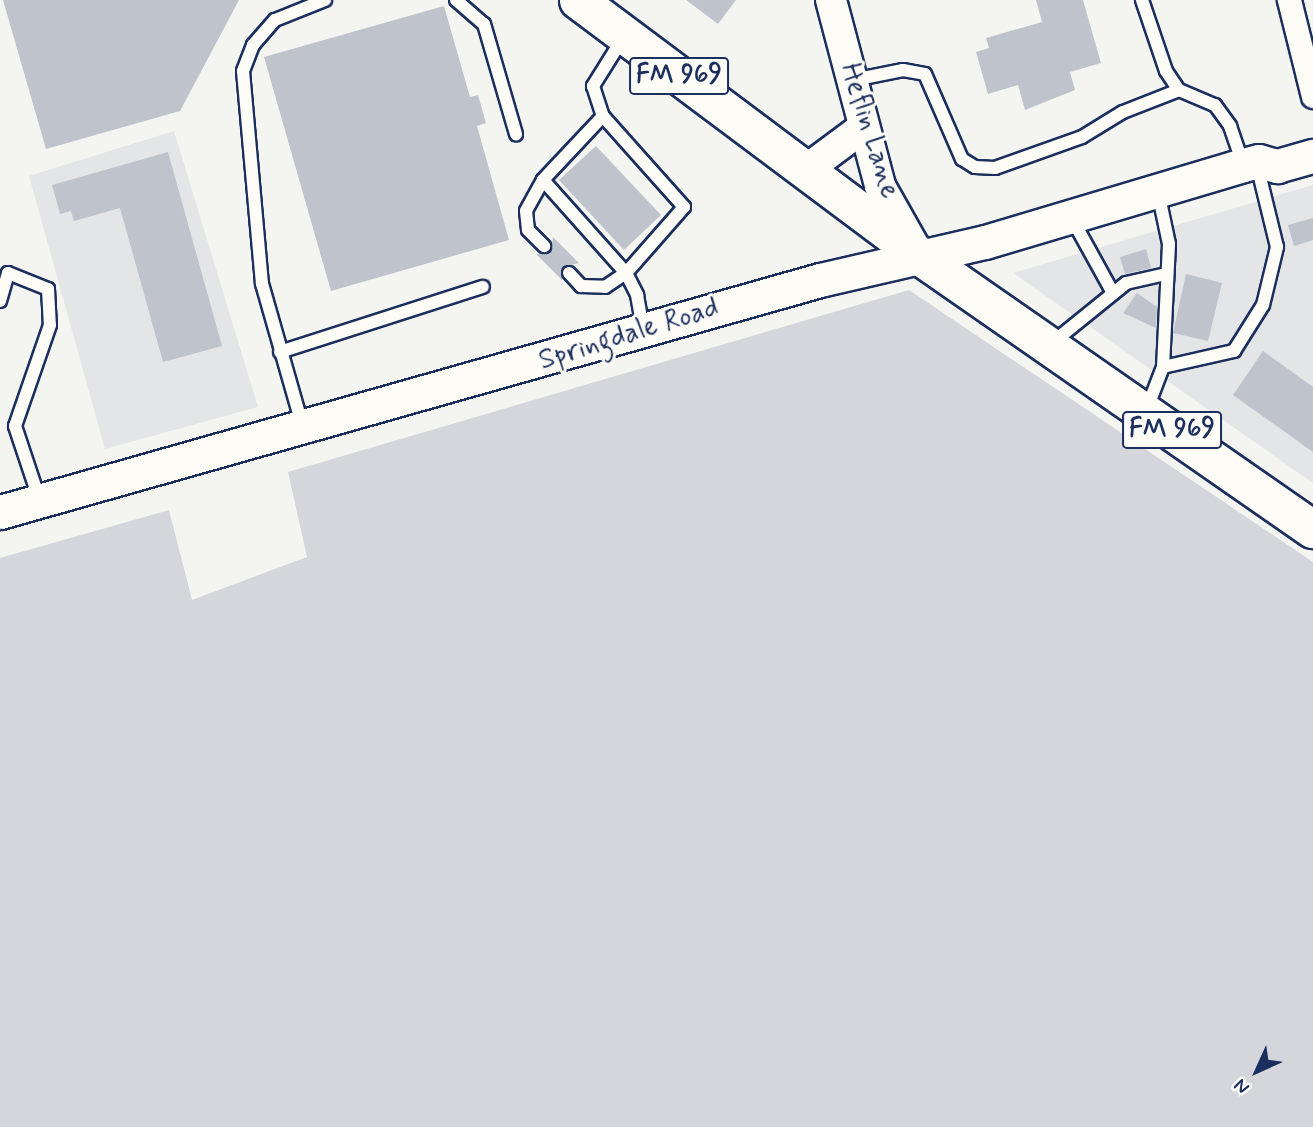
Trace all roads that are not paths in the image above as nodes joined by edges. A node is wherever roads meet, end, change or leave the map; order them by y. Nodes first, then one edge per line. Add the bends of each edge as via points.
1 (325, 0) edge
2 (456, 0) edge
3 (579, 0) edge
4 (831, 0) edge
5 (1142, 0) edge
6 (1289, 0) edge
7 (624, 36) junction
8 (852, 80) junction
9 (1179, 90) junction
10 (1313, 96) edge
11 (603, 116) junction
12 (864, 127) junction
13 (516, 134) dead end
14 (1313, 139) edge
15 (1313, 156) edge
16 (1253, 162) junction
17 (806, 170) junction
18 (543, 180) junction
19 (1158, 191) junction
20 (1070, 217) junction
21 (544, 246) dead end
22 (920, 257) junction
23 (569, 273) dead end
24 (626, 273) junction
25 (1166, 274) junction
26 (483, 287) dead end
27 (1113, 293) junction
28 (0, 300) edge
29 (644, 332) junction
30 (1051, 344) junction
31 (280, 352) junction
32 (1163, 367) junction
33 (1146, 411) junction
34 (303, 428) junction
35 (40, 501) junction
36 (0, 512) edge
37 (1311, 523) edge

1 - 31 lane via 275,20 253,45 243,71 262,285
2 - 13 lane via 484,23
3 - 7 main road, FM 969
4 - 8 street, Heflin Lane
5 - 9 lane via 1166,71
6 - 10 street
7 - 11 lane via 593,86
7 - 17 main road, FM 969
8 - 9 lane via 903,70 925,75 962,159 975,167 995,168 1082,137 1123,112
8 - 12 street, Heflin Lane
9 - 16 lane via 1215,104
11 - 18 lane
11 - 24 lane via 684,207
12 - 17 street via 833,155
12 - 22 street, Heflin Lane via 880,186
14 - 16 main road, Springdale Road via 1273,148
15 - 16 main road, Springdale Road via 1277,166
16 - 19 main road, Springdale Road
16 - 32 lane via 1277,247 1263,305 1234,351
17 - 22 main road, FM 969
18 - 21 lane via 526,211 528,230
18 - 24 lane
19 - 20 main road, Springdale Road
19 - 25 lane via 1169,244
20 - 22 main road, Springdale Road
20 - 27 lane
22 - 29 main road, Springdale Road
22 - 30 main road, FM 969
23 - 24 lane via 582,286 605,287
24 - 29 lane via 638,295
25 - 27 lane via 1126,283
25 - 32 lane
26 - 31 lane
27 - 30 lane
28 - 35 lane via 8,274 48,289 50,324 15,426
29 - 34 main road, Springdale Road
30 - 33 main road, FM 969
31 - 34 lane
32 - 33 lane
33 - 37 main road, FM 969
34 - 35 main road, Springdale Road
35 - 36 main road, Springdale Road

